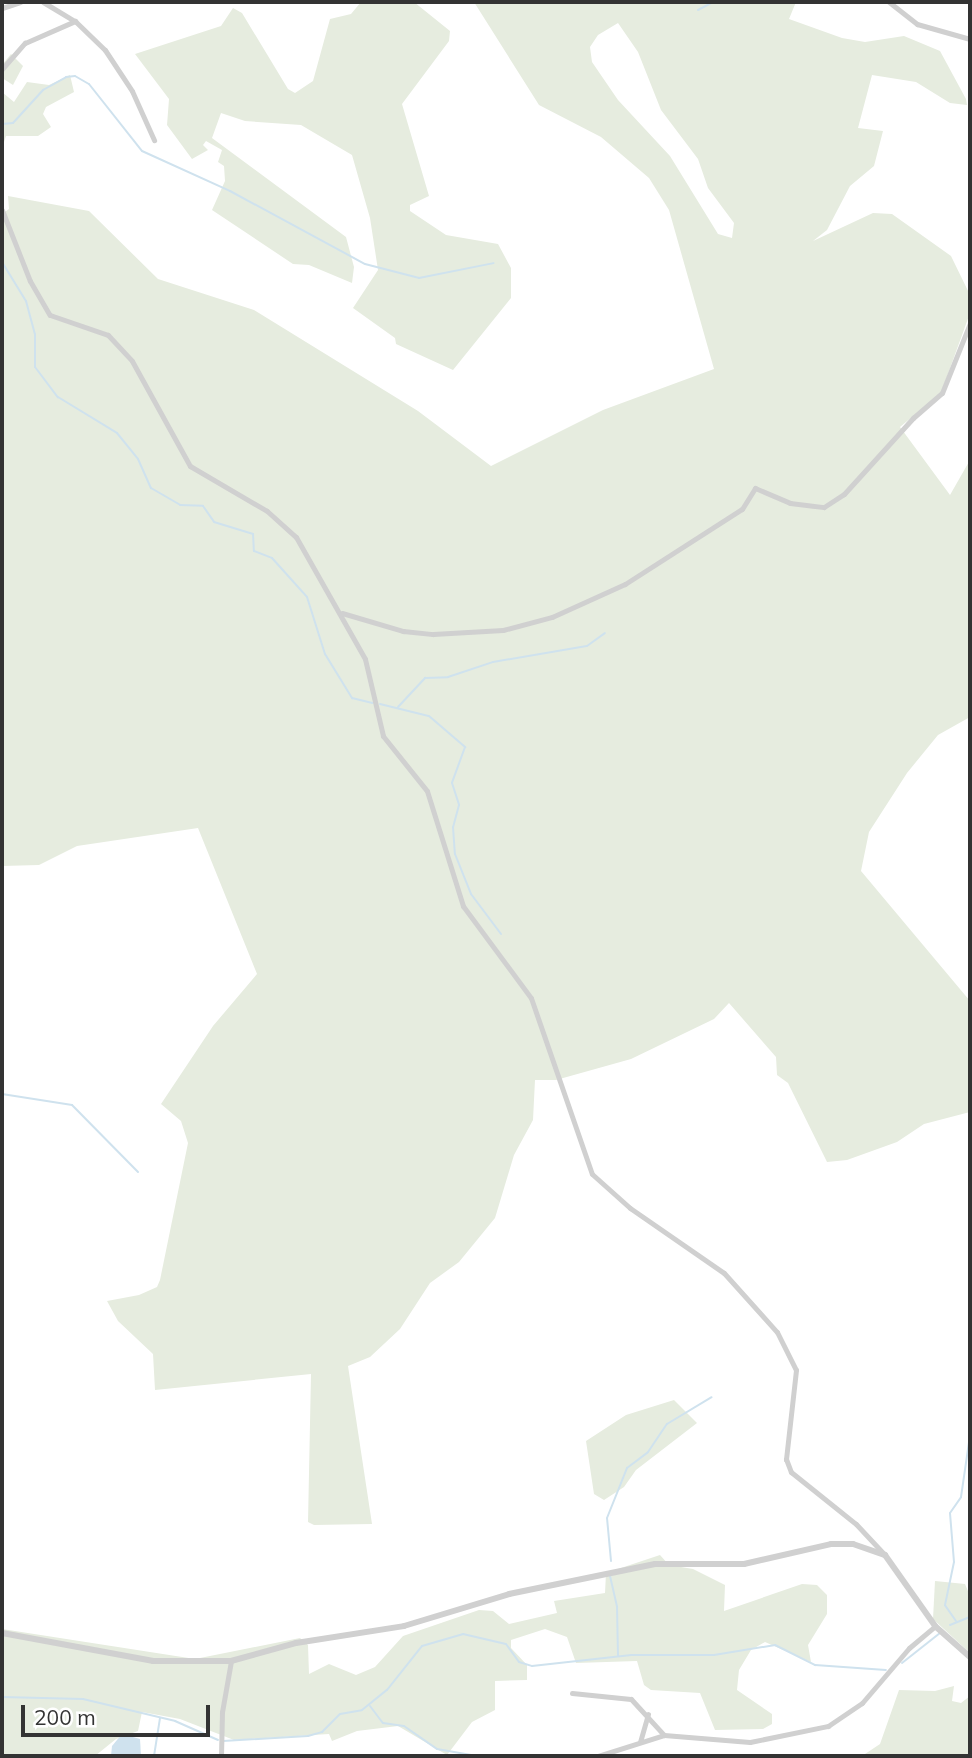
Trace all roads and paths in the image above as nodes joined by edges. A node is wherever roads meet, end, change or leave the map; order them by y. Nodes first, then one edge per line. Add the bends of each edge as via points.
1 (20, 2) edge
2 (43, 2) edge
3 (889, 2) edge
4 (2, 8) edge
5 (75, 21) junction
6 (970, 39) edge
7 (2, 69) edge
8 (154, 140) dead end
9 (2, 210) edge
10 (970, 323) edge
11 (341, 613) junction
12 (885, 1555) junction
13 (935, 1626) junction
14 (2, 1633) edge
15 (970, 1657) edge
16 (232, 1661) junction
17 (572, 1693) dead end
18 (648, 1714) junction
19 (664, 1735) junction
20 (640, 1742) junction
21 (221, 1756) edge
22 (598, 1756) edge

1 - 4 street
2 - 5 street
3 - 6 street via 917,24
5 - 7 street via 25,43
5 - 8 street via 122,73
9 - 11 street via 30,281 50,315 93,329 118,344 146,384 190,466 280,520 296,537
10 - 11 street via 942,393 844,494 824,507 790,503 755,488 742,509 625,584 552,617 503,630 403,631
11 - 12 street via 365,659 383,736 422,784 432,804 463,906 536,1009 592,1174 630,1208 724,1273 777,1332 796,1370 786,1459 792,1472 856,1524
12 - 13 street
12 - 16 street via 853,1544 831,1544 744,1564 655,1564 509,1594 404,1626 296,1643
13 - 15 street
13 - 19 street via 909,1648 862,1703 828,1726 750,1742
14 - 16 street via 153,1661
16 - 21 street
17 - 18 street via 632,1699
18 - 19 street
18 - 20 street
19 - 20 street
20 - 22 street

